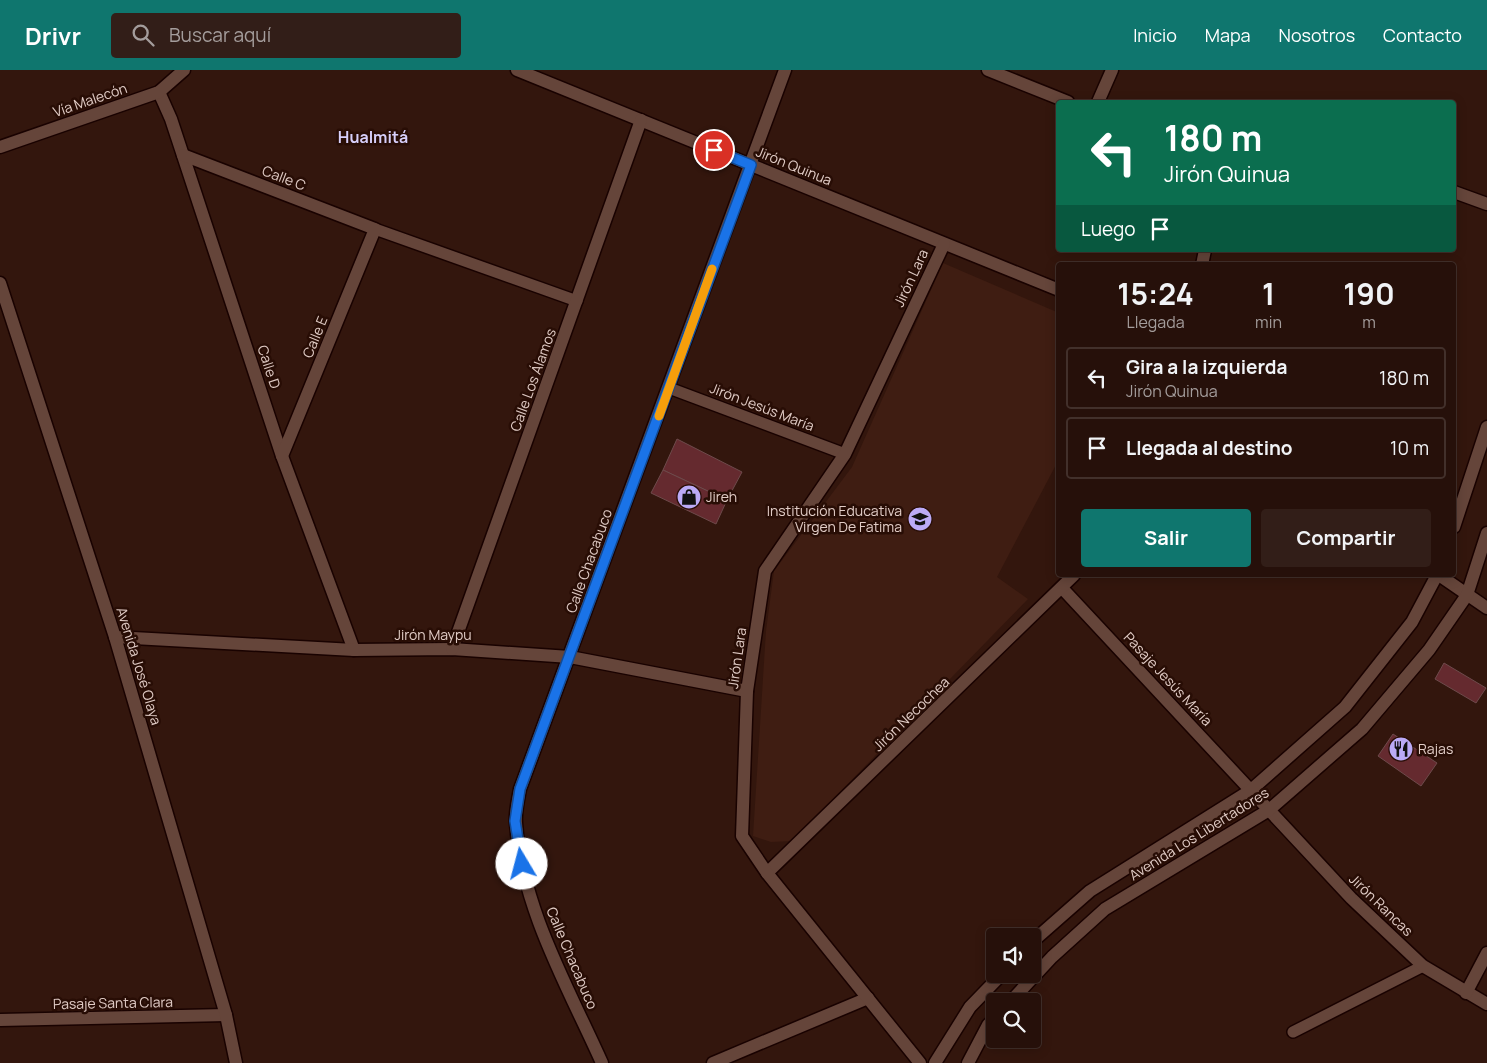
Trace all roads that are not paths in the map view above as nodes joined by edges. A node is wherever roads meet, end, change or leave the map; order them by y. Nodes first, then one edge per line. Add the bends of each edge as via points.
1 (184, 70) edge
2 (517, 70) edge
3 (785, 70) edge
4 (988, 70) edge
5 (1112, 70) edge
6 (159, 92) junction
7 (1063, 100) edge
8 (1099, 100) edge
9 (641, 120) junction
10 (0, 147) edge
11 (183, 155) junction
12 (751, 165) junction
13 (1456, 193) edge
14 (1487, 204) edge
15 (375, 229) junction
16 (944, 244) junction
17 (0, 283) edge
18 (1056, 289) edge
19 (577, 301) junction
20 (669, 388) junction
21 (1487, 427) edge
22 (845, 454) junction
23 (282, 456) junction
24 (1456, 520) edge
25 (1487, 533) edge
26 (1072, 577) edge
27 (1437, 577) edge
28 (1441, 577) edge
29 (1062, 588) junction
30 (1467, 596) junction
31 (1487, 608) edge
32 (115, 637) junction
33 (452, 649) junction
34 (354, 650) junction
35 (570, 657) junction
36 (747, 691) junction
37 (1251, 790) junction
38 (1269, 810) junction
39 (767, 873) junction
40 (1041, 934) edge
41 (1487, 953) edge
42 (1423, 966) junction
43 (993, 983) edge
44 (1018, 993) edge
45 (1466, 993) junction
46 (868, 998) junction
47 (1487, 1004) edge
48 (226, 1015) junction
49 (0, 1020) edge
50 (986, 1029) edge
51 (1293, 1032) dead end
52 (236, 1063) edge
53 (602, 1063) edge
54 (713, 1063) edge
55 (920, 1063) edge
56 (935, 1063) edge
57 (968, 1063) edge

1 - 6 street, Vía Malecón
2 - 9 street, Jirón Quinua
3 - 12 street, Calle Chacabuco
4 - 7 street
5 - 8 street
6 - 10 street, Vía Malecón
6 - 11 street, Calle D
9 - 12 street, Jirón Quinua
9 - 19 street, Calle Los Álamos
11 - 15 street, Calle C
11 - 23 street, Calle D
12 - 16 street, Jirón Quinua
12 - 20 street, Calle Chacabuco
13 - 14 street
15 - 19 lane
15 - 23 street, Calle E
16 - 18 street, Jirón Quinua
16 - 22 street, Jirón Lara
17 - 32 street, Avenida José Olaya
19 - 33 street, Calle Los Álamos
20 - 22 lane, Jirón Jesús María
20 - 35 street, Calle Chacabuco
21 - 24 street
22 - 36 street, Jirón Lara via 765,572
23 - 34 street, Calle D
25 - 30 street, Avenida Los Libertadores
26 - 29 street, Jirón Necochea
27 - 37 street, Avenida Los Libertadores via 1412,622 1345,707
28 - 30 street
29 - 37 street, Pasaje Jesús María
29 - 39 street, Jirón Necochea
30 - 31 street
30 - 38 street, Avenida Los Libertadores via 1429,650 1362,729
32 - 34 street, Jirón Maypu
32 - 48 street, Avenida José Olaya
33 - 34 street, Jirón Maypu
33 - 35 street, Jirón Maypu
35 - 36 street, Jirón Maypu
35 - 53 street, Calle Chacabuco via 520,789 515,821 537,920
36 - 39 street, Jirón Lara via 742,836
37 - 38 street, Pasaje Jesús María
37 - 40 street, Avenida Los Libertadores via 1090,891
38 - 42 street, Jirón Rancas via 1351,898
38 - 44 street, Avenida Los Libertadores via 1105,909
39 - 46 street, Jirón Lara
41 - 45 street
42 - 45 street, Jirón Rancas
42 - 51 lane
43 - 56 street via 970,1006
45 - 47 street, Jirón Rancas
46 - 54 street
46 - 55 street, Jirón Lara
48 - 49 street, Pasaje Santa Clara
48 - 52 street, Avenida José Olaya
50 - 57 street

